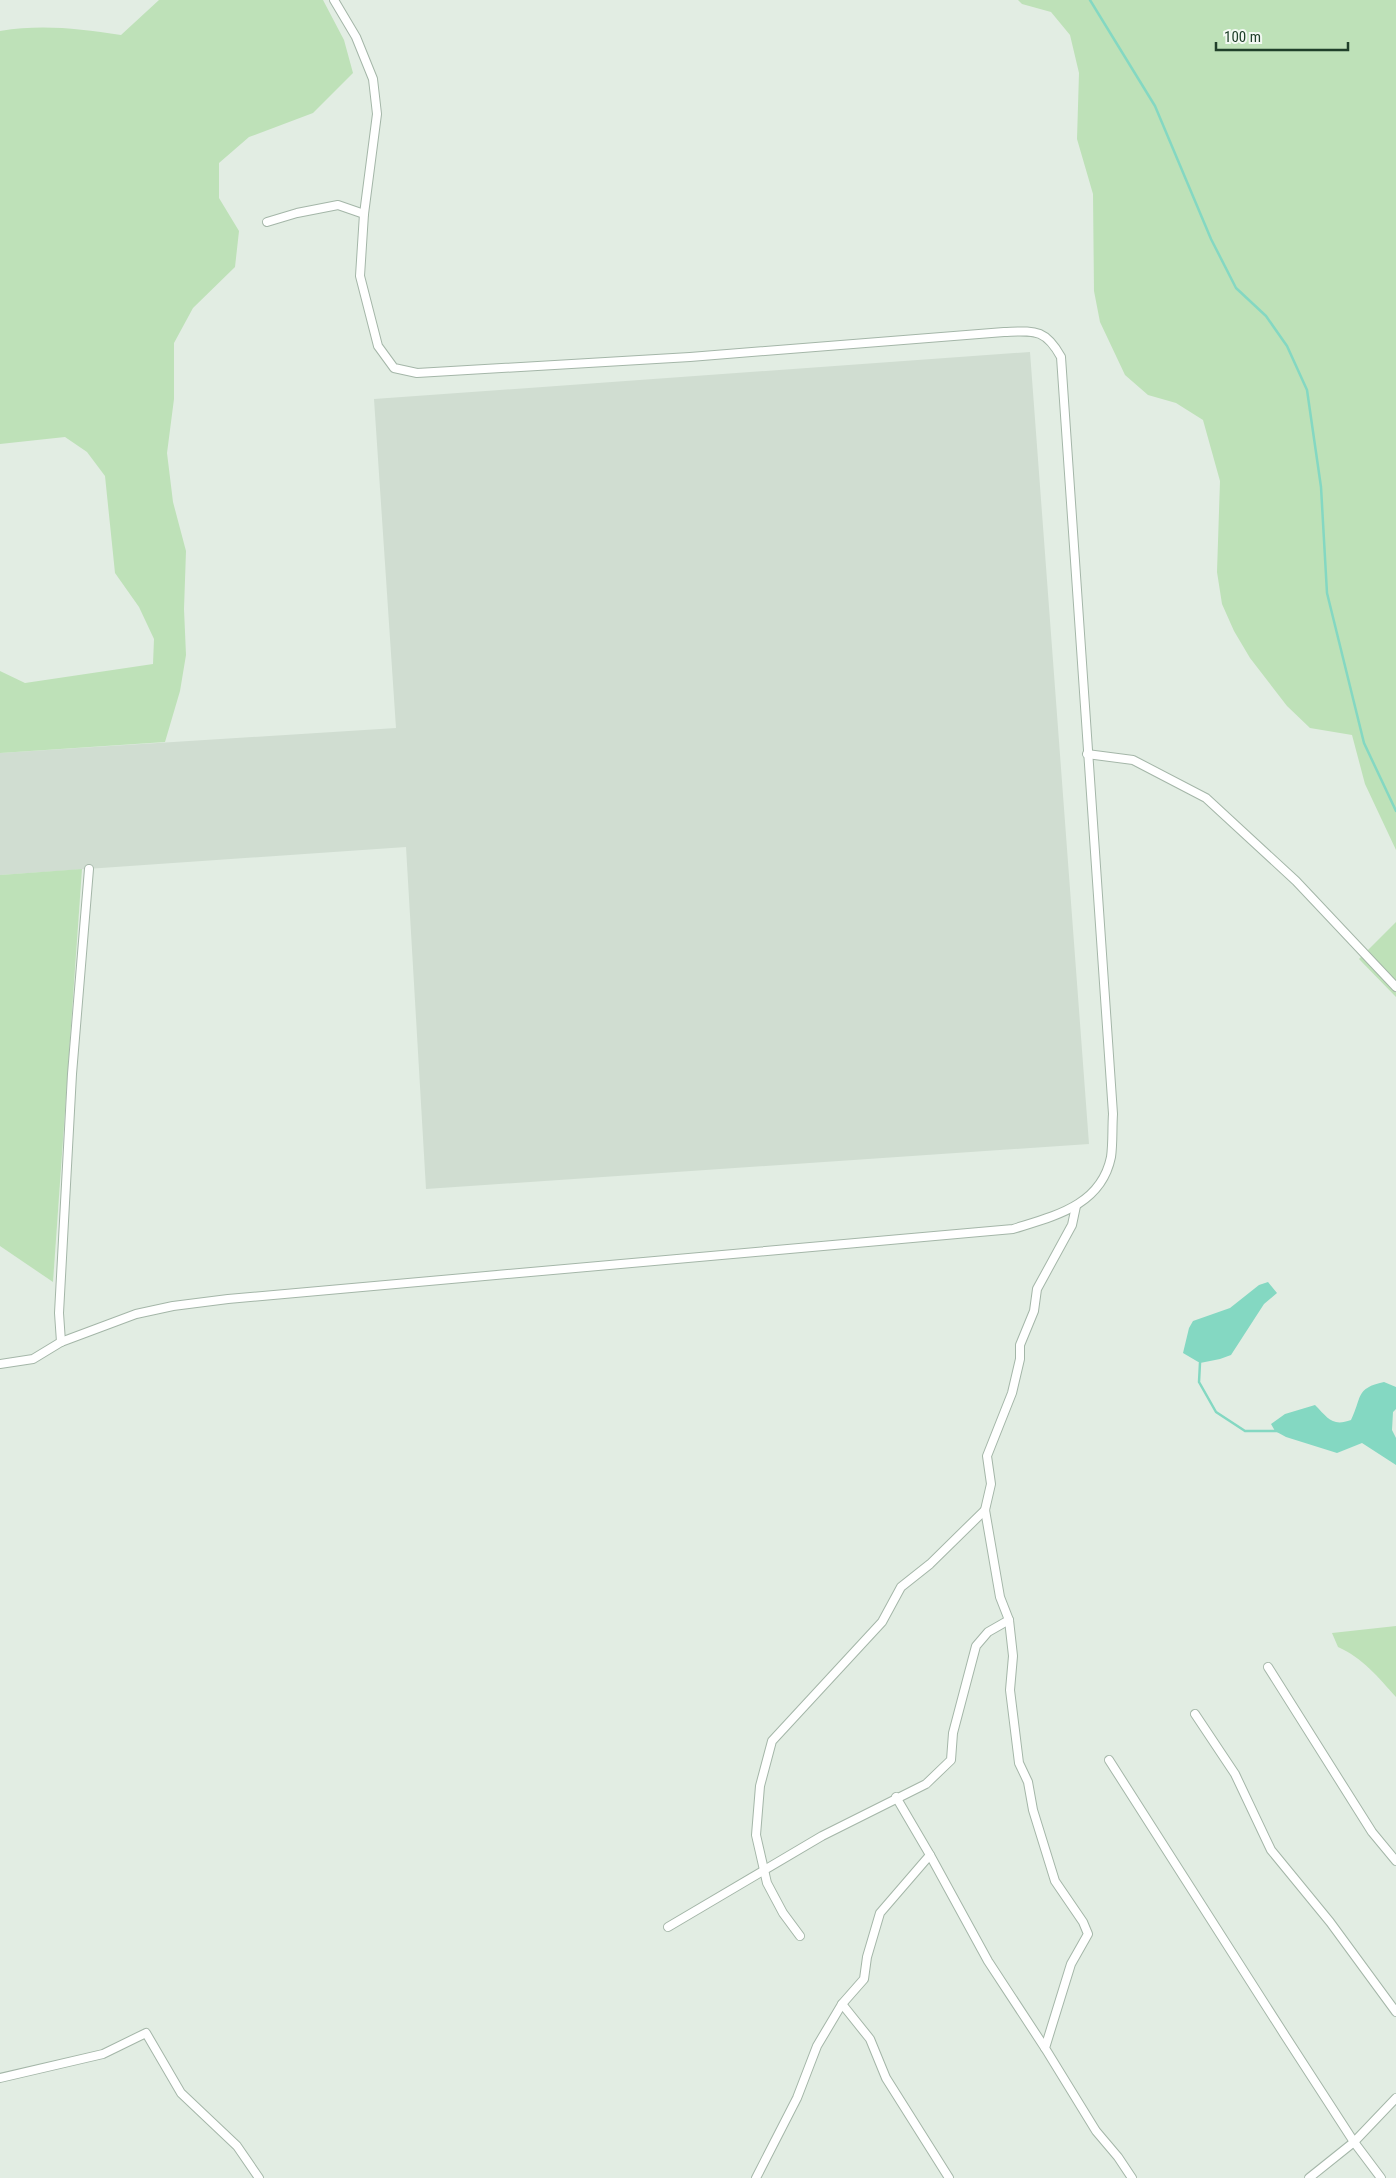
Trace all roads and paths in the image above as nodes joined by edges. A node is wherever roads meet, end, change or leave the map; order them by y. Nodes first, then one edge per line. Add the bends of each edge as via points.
1 (334, 0) edge
2 (364, 214) junction
3 (267, 222) dead end
4 (1088, 754) junction
5 (89, 869) dead end
6 (1396, 987) edge
7 (1076, 1206) junction
8 (61, 1342) junction
9 (0, 1364) edge
10 (985, 1510) junction
11 (1009, 1620) junction
12 (1268, 1667) dead end
13 (1195, 1714) dead end
14 (1109, 1760) dead end
15 (896, 1797) junction
16 (930, 1855) junction
17 (1396, 1862) edge
18 (765, 1871) junction
19 (668, 1927) dead end
20 (800, 1936) dead end
21 (842, 2004) junction
22 (1396, 2012) edge
23 (1045, 2048) junction
24 (0, 2078) edge
25 (1396, 2098) edge
26 (1354, 2142) junction
27 (258, 2178) edge
28 (756, 2178) edge
29 (949, 2178) edge
30 (1132, 2178) edge
31 (1309, 2178) edge
32 (1381, 2178) edge

1 - 2 street via 356,37 373,79 377,114
2 - 3 street via 338,205 297,212
2 - 4 street via 360,276 378,346 394,368 417,373 690,358 1004,332 1034,331 1045,335 1061,357
4 - 6 street via 1133,760 1206,798 1296,881
4 - 7 street via 1113,1114 1111,1156 1104,1177 1093,1193
5 - 8 street via 72,1074 59,1313
7 - 8 street via 1058,1215 1013,1228 182,1304 136,1314
7 - 10 street via 1072,1225 1037,1289 1034,1312 1020,1345 1012,1393 987,1456 991,1484
8 - 9 street via 33,1359
10 - 11 street via 1000,1597
10 - 18 street via 902,1587 882,1622 772,1740 760,1786 756,1835
11 - 15 street via 988,1632 976,1646 953,1732 951,1760 926,1784
11 - 23 street via 1013,1656 1010,1690 1019,1763 1028,1782 1033,1810 1055,1881 1088,1934 1071,1964
12 - 17 street via 1372,1832
13 - 22 street via 1235,1774 1271,1850 1330,1922
14 - 26 street
15 - 16 street
15 - 18 street
16 - 21 street via 880,1913 864,1979
16 - 23 street via 988,1961
18 - 19 street
18 - 20 street via 767,1883 783,1913
21 - 28 street via 817,2046 797,2098
21 - 29 street via 870,2039 886,2078
23 - 30 street via 1096,2131
24 - 27 street via 103,2054 146,2033 181,2094 237,2146
25 - 26 street
26 - 31 street
26 - 32 street

